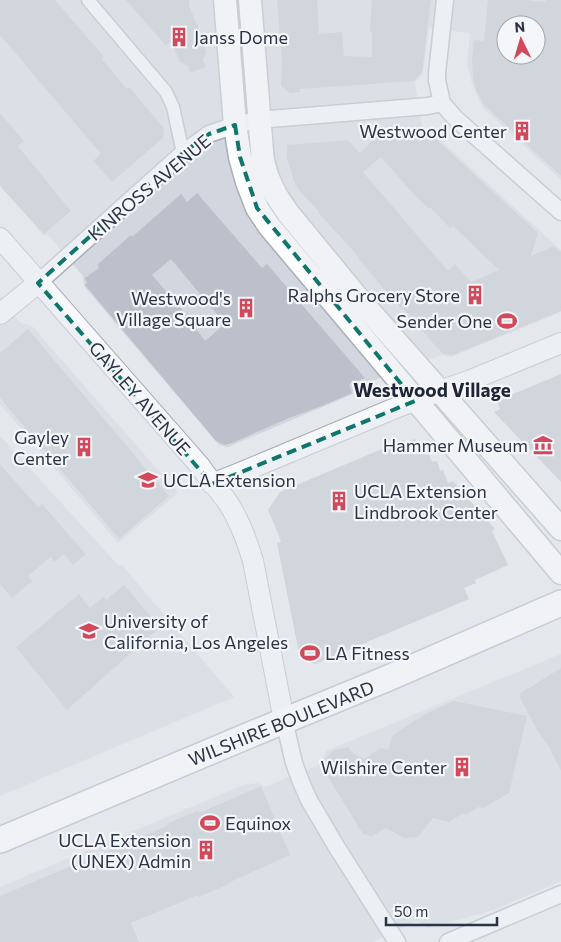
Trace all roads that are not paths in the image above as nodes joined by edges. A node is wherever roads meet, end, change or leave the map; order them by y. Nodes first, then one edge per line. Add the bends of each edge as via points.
1 (88, 0) edge
2 (224, 0) edge
3 (250, 0) edge
4 (446, 0) edge
5 (442, 103) junction
6 (258, 120) junction
7 (235, 125) junction
8 (183, 153) junction
9 (561, 212) edge
10 (0, 238) edge
11 (38, 283) junction
12 (0, 314) edge
13 (561, 343) edge
14 (440, 391) junction
15 (416, 401) junction
16 (212, 484) junction
17 (561, 530) edge
18 (561, 573) edge
19 (561, 604) edge
20 (284, 720) junction
21 (0, 840) edge
22 (561, 894) edge
23 (397, 942) edge
24 (448, 942) edge

1 - 8 street via 166,92 173,107
2 - 7 main road
3 - 6 main road
4 - 5 street via 437,73
5 - 6 street, KINROSS AVENUE
5 - 9 street
6 - 7 street, KINROSS AVENUE
6 - 14 main road via 268,178 288,213
7 - 8 street, KINROSS AVENUE via 209,134
7 - 15 main road via 246,182 257,208
8 - 11 street, KINROSS AVENUE
10 - 11 street, GAYLEY AVENUE
11 - 12 street, KINROSS AVENUE
11 - 16 street, GAYLEY AVENUE
13 - 14 street
14 - 15 street
14 - 17 main road
15 - 16 street
15 - 18 main road
16 - 20 street, GAYLEY AVENUE via 233,512 253,561
19 - 20 main road, WILSHIRE BOULEVARD via 386,680
20 - 21 main road, WILSHIRE BOULEVARD
20 - 23 street via 294,763 309,800
22 - 24 street

